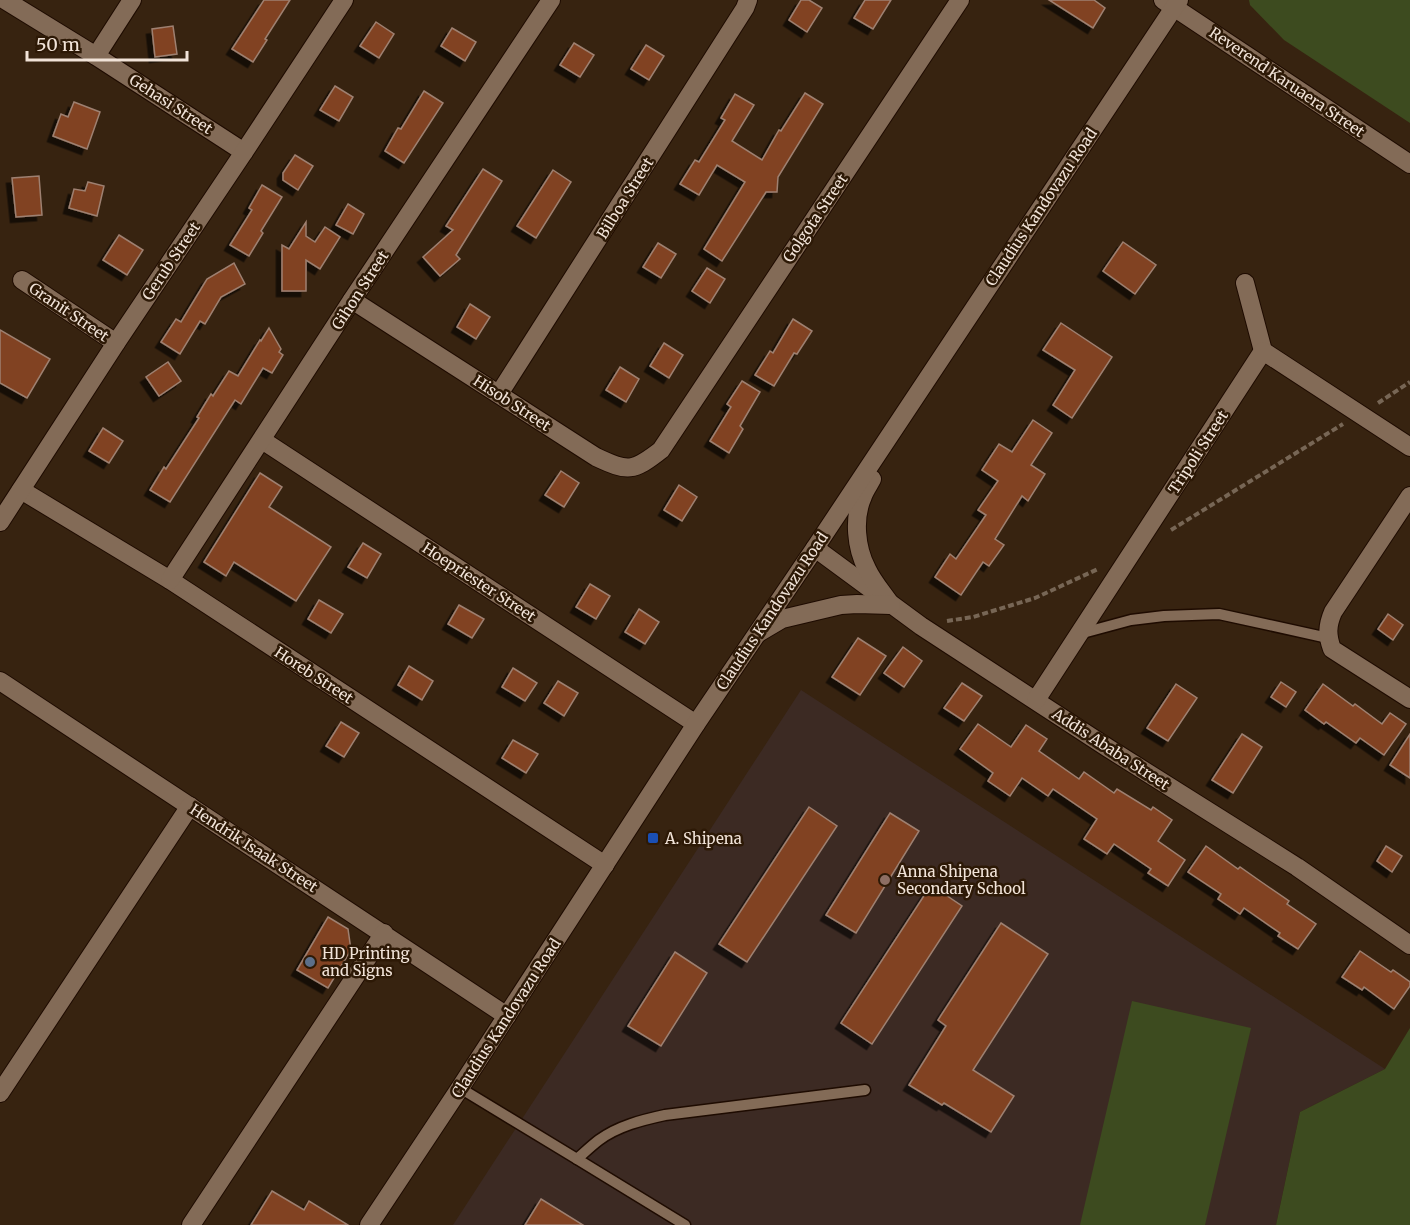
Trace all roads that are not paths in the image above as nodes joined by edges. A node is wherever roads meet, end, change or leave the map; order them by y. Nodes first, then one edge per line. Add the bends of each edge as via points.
1 (5, 0) edge
2 (132, 0) edge
3 (344, 0) edge
4 (551, 0) edge
5 (748, 0) edge
6 (960, 0) edge
7 (1172, 2) edge
8 (96, 56) junction
9 (244, 152) junction
10 (1410, 164) edge
11 (22, 280) dead end
12 (1245, 283) dead end
13 (352, 300) junction
14 (116, 343) junction
15 (1263, 351) junction
16 (934, 368) junction
17 (500, 394) junction
18 (671, 435) joint
19 (262, 440) junction
20 (1410, 447) edge
21 (21, 490) junction
22 (1410, 496) edge
23 (0, 522) edge
24 (815, 548) junction
25 (170, 580) junction
26 (891, 605) junction
27 (1079, 634) junction
28 (755, 635) junction
29 (1328, 638) junction
30 (0, 681) edge
31 (1410, 699) edge
32 (1036, 700) junction
33 (696, 724) junction
34 (190, 806) junction
35 (605, 865) junction
36 (384, 933) junction
37 (1410, 945) edge
38 (507, 1016) junction
39 (460, 1088) junction
40 (865, 1090) dead end
41 (0, 1093) edge
42 (577, 1159) junction
43 (191, 1225) edge
44 (369, 1225) edge
45 (686, 1225) edge

1 - 8 street, Gehasi Street
2 - 8 street
3 - 9 street, Gerub Street
4 - 13 street, Gihon Street
5 - 17 street, Bilboa Street
6 - 18 street, Golgota Street
7 - 10 street, Reverend Karuaera Street
7 - 16 street, Claudius Kandovazu Road
8 - 9 street, Gehasi Street
9 - 14 street, Gerub Street
11 - 14 street, Granit Street
12 - 15 street
13 - 17 street, Hisob Street
13 - 19 street, Gihon Street
14 - 21 street, Gerub Street
15 - 20 street
15 - 27 street, Tripoli Street
16 - 24 street, Claudius Kandovazu Road
16 - 26 street via 862,497 857,515 860,553
17 - 18 street, Hisob Street via 614,466 633,468 647,461
19 - 25 street, Gihon Street
19 - 33 street, Hoepriester Street
21 - 23 street, Gerub Street
21 - 25 street, Horeb Street
22 - 29 street via 1333,612
24 - 26 street, Addis Ababa Street
24 - 28 street, Claudius Kandovazu Road
25 - 35 street, Horeb Street
26 - 28 street via 841,605 794,615
26 - 32 street, Addis Ababa Street
27 - 29 lane via 1131,620 1219,614
27 - 32 street, Tripoli Street
28 - 33 street, Claudius Kandovazu Road
29 - 31 street via 1332,649
30 - 34 street, Hendrik Isaak Street
32 - 37 street, Addis Ababa Street via 1297,867
33 - 35 street, Claudius Kandovazu Road
34 - 36 street, Hendrik Isaak Street
34 - 41 street
35 - 38 street, Claudius Kandovazu Road
36 - 38 street, Hendrik Isaak Street
36 - 43 street
38 - 39 street, Claudius Kandovazu Road
39 - 42 lane
39 - 44 street, Claudius Kandovazu Road
40 - 42 lane via 644,1120 600,1139
42 - 45 lane

